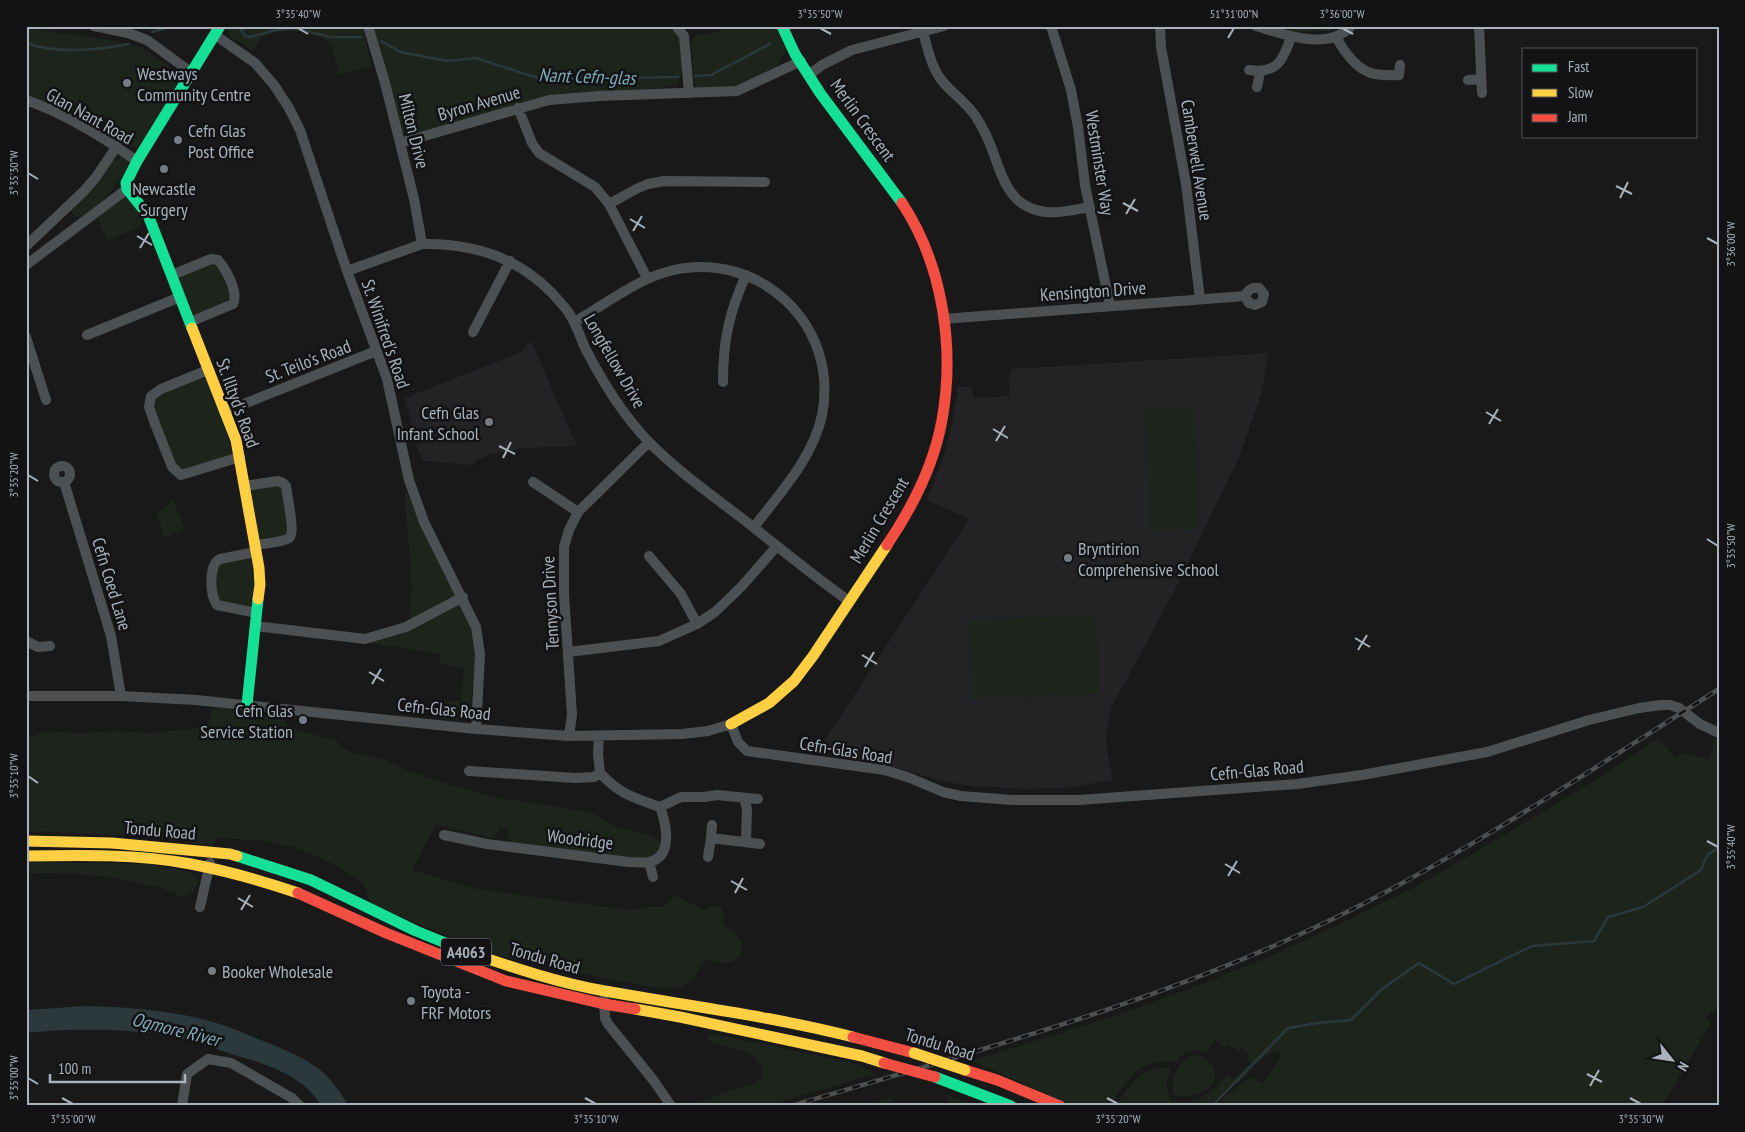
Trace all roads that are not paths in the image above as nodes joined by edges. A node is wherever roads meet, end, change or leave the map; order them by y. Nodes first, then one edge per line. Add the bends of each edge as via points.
1 (94, 26) edge
2 (368, 26) edge
3 (676, 26) edge
4 (782, 26) edge
5 (944, 26) edge
6 (1160, 26) edge
7 (1256, 26) edge
8 (1351, 26) edge
9 (1479, 26) edge
10 (1055, 28) edge
11 (130, 30) edge
12 (218, 31) edge
13 (923, 32) junction
14 (1291, 37) junction
15 (1337, 37) junction
16 (801, 61) junction
17 (192, 73) junction
18 (809, 75) junction
19 (1400, 75) dead end
20 (1481, 79) junction
21 (1468, 80) dead end
22 (1257, 87) dead end
23 (689, 93) junction
24 (1482, 93) dead end
25 (26, 100) edge
26 (518, 108) junction
27 (400, 143) junction
28 (117, 146) junction
29 (137, 161) junction
30 (765, 182) dead end
31 (127, 189) junction
32 (609, 204) junction
33 (1090, 207) junction
34 (422, 244) junction
35 (26, 246) edge
36 (510, 261) junction
37 (26, 265) edge
38 (347, 271) junction
39 (172, 274) junction
40 (746, 275) junction
41 (647, 278) junction
42 (1245, 296) dead end
43 (180, 297) junction
44 (1200, 299) junction
45 (1110, 306) junction
46 (943, 319) junction
47 (190, 322) junction
48 (574, 322) junction
49 (473, 332) dead end
50 (86, 336) dead end
51 (26, 337) edge
52 (376, 351) junction
53 (208, 370) junction
54 (723, 382) dead end
55 (46, 400) dead end
56 (224, 412) junction
57 (649, 442) junction
58 (240, 457) junction
59 (64, 482) dead end
60 (533, 482) dead end
61 (245, 486) junction
62 (578, 512) junction
63 (754, 527) junction
64 (778, 546) junction
65 (256, 549) junction
66 (649, 556) dead end
67 (462, 597) junction
68 (849, 601) junction
69 (257, 613) junction
70 (697, 624) junction
71 (255, 626) junction
72 (26, 641) edge
73 (50, 646) dead end
74 (568, 652) junction
75 (26, 696) edge
76 (121, 696) junction
77 (246, 705) junction
78 (731, 724) junction
79 (476, 729) junction
80 (1719, 732) edge
81 (570, 736) junction
82 (599, 736) junction
83 (469, 771) dead end
84 (600, 773) junction
85 (744, 798) junction
86 (758, 799) dead end
87 (660, 807) junction
88 (712, 825) dead end
89 (444, 835) dead end
90 (711, 838) junction
91 (26, 841) edge
92 (746, 841) junction
93 (760, 844) dead end
94 (212, 852) junction
95 (26, 856) edge
96 (708, 857) dead end
97 (649, 862) junction
98 (209, 869) junction
99 (653, 877) dead end
100 (200, 907) dead end
101 (604, 992) junction
102 (604, 1004) junction
103 (182, 1106) edge
104 (300, 1106) edge
105 (671, 1106) edge
106 (1011, 1106) edge
107 (1060, 1106) edge

1 - 11 street
2 - 27 street, Milton Drive
3 - 23 street via 684,36
4 - 16 main road, Merlin Crescent
5 - 13 street
6 - 44 street, Camberwell Avenue via 1186,184
7 - 14 street
8 - 15 street
9 - 20 street
10 - 33 street, Westminster Way via 1071,90
11 - 17 street
12 - 17 main road
12 - 38 street, St. Winifred's Road via 255,63 289,108 300,130
13 - 18 street via 852,50
13 - 33 street via 933,68 979,121 1005,184 1014,197 1030,208 1054,214
14 - 15 street
14 - 22 street via 1278,66 1264,72 1255,71
15 - 19 street via 1360,68 1370,74
16 - 18 main road, Merlin Crescent
16 - 23 street, Byron Avenue via 737,91
17 - 29 main road
18 - 46 main road, Merlin Crescent via 913,219 936,280
20 - 21 street
20 - 24 street
23 - 26 street, Byron Avenue via 549,100
25 - 28 street, Glan Nant Road via 59,113
26 - 27 street, Byron Avenue
26 - 32 street via 539,154 595,187
27 - 34 street, Milton Drive
28 - 29 street, Glan Nant Road
28 - 35 street via 84,191
29 - 31 main road via 126,183
30 - 32 street via 664,181 636,189
31 - 37 street
31 - 39 main road, St. Illtyd's Road via 148,215
32 - 41 street
33 - 45 street, Westminster Way
34 - 36 street, Longfellow Drive via 459,246
34 - 38 street, Longfellow Drive
36 - 48 street, Longfellow Drive via 543,284
36 - 49 street
38 - 52 street, St. Winifred's Road
39 - 43 main road, St. Illtyd's Road
39 - 47 street via 211,259 218,260 226,270 236,299 232,304
40 - 41 street via 716,267 672,270
40 - 54 street via 727,325
40 - 63 street via 771,287 808,327 821,361 824,396 822,414 806,456
41 - 48 street
42 - 44 street, Kensington Drive
43 - 47 main road, St. Illtyd's Road
43 - 50 street
44 - 45 street, Kensington Drive
45 - 46 street, Kensington Drive
46 - 68 main road, Merlin Crescent via 947,356 944,401 930,460 909,510
47 - 53 main road, St. Illtyd's Road
48 - 57 street, Longfellow Drive via 611,394
51 - 55 street
52 - 56 street, St. Teilo's Road
52 - 67 street, St. Winifred's Road via 387,378 409,480 424,522
53 - 56 main road, St. Illtyd's Road
53 - 58 street via 154,393 149,407 155,424 172,467 181,475
56 - 58 main road, St. Illtyd's Road
57 - 62 street, Tennyson Drive
57 - 63 street, Longfellow Drive via 677,469
58 - 61 main road, St. Illtyd's Road
59 - 76 street, Cefn Coed Lane via 111,636
60 - 62 street
61 - 65 main road, St. Illtyd's Road
61 - 65 street via 278,481 286,486 291,535
62 - 74 street, Tennyson Drive via 564,546
63 - 64 street, Longfellow Drive
64 - 68 street, Longfellow Drive
64 - 70 street via 741,587
65 - 69 main road, St. Illtyd's Road via 260,585
65 - 69 street via 215,561 212,566 212,597 217,605
66 - 70 street via 681,594
67 - 71 street via 408,626 365,639
67 - 79 street, St. Winifred's Road via 476,627 480,655
68 - 78 main road, Merlin Crescent via 790,685 760,708
69 - 71 main road, St. Illtyd's Road
70 - 74 street via 658,641
71 - 77 main road, St. Illtyd's Road
72 - 73 street via 38,647
74 - 81 street, Tennyson Drive
75 - 76 street, Cefn-Glas Road
76 - 77 street, Cefn-Glas Road
77 - 79 street, Cefn-Glas Road
78 - 80 street, Cefn-Glas Road via 738,742 747,751 879,769 961,796 1012,800 1078,800 1297,784 1353,776 1488,752 1589,720 1661,705 1679,708 1700,724
78 - 82 street, Cefn-Glas Road via 682,734
79 - 81 street, Cefn-Glas Road
81 - 82 street, Cefn-Glas Road
82 - 84 street
83 - 84 street via 575,778 594,777
84 - 87 street via 621,792
85 - 86 street
85 - 87 street via 717,795 681,797
85 - 92 street
87 - 97 street via 666,843 660,856
88 - 90 street
89 - 97 street, Woodridge via 504,846
90 - 92 street
90 - 96 street
91 - 94 main road, Tondu Road / A4063 via 112,843
92 - 93 street
94 - 98 street
94 - 101 main road, Tondu Road / A4063 via 230,854 311,880 460,950 547,978
95 - 98 main road, Tondu Road / A4063 via 77,855 152,860
97 - 99 street
98 - 100 street
98 - 102 main road, Tondu Road / A4063 via 264,881 306,896 491,977
101 - 102 street
101 - 107 main road, Tondu Road / A4063, bridge via 846,1035 997,1080
102 - 105 street via 608,1024
102 - 106 main road, Tondu Road / A4063, bridge via 862,1056 935,1077
103 - 104 street via 187,1074 208,1058 231,1063 292,1098

